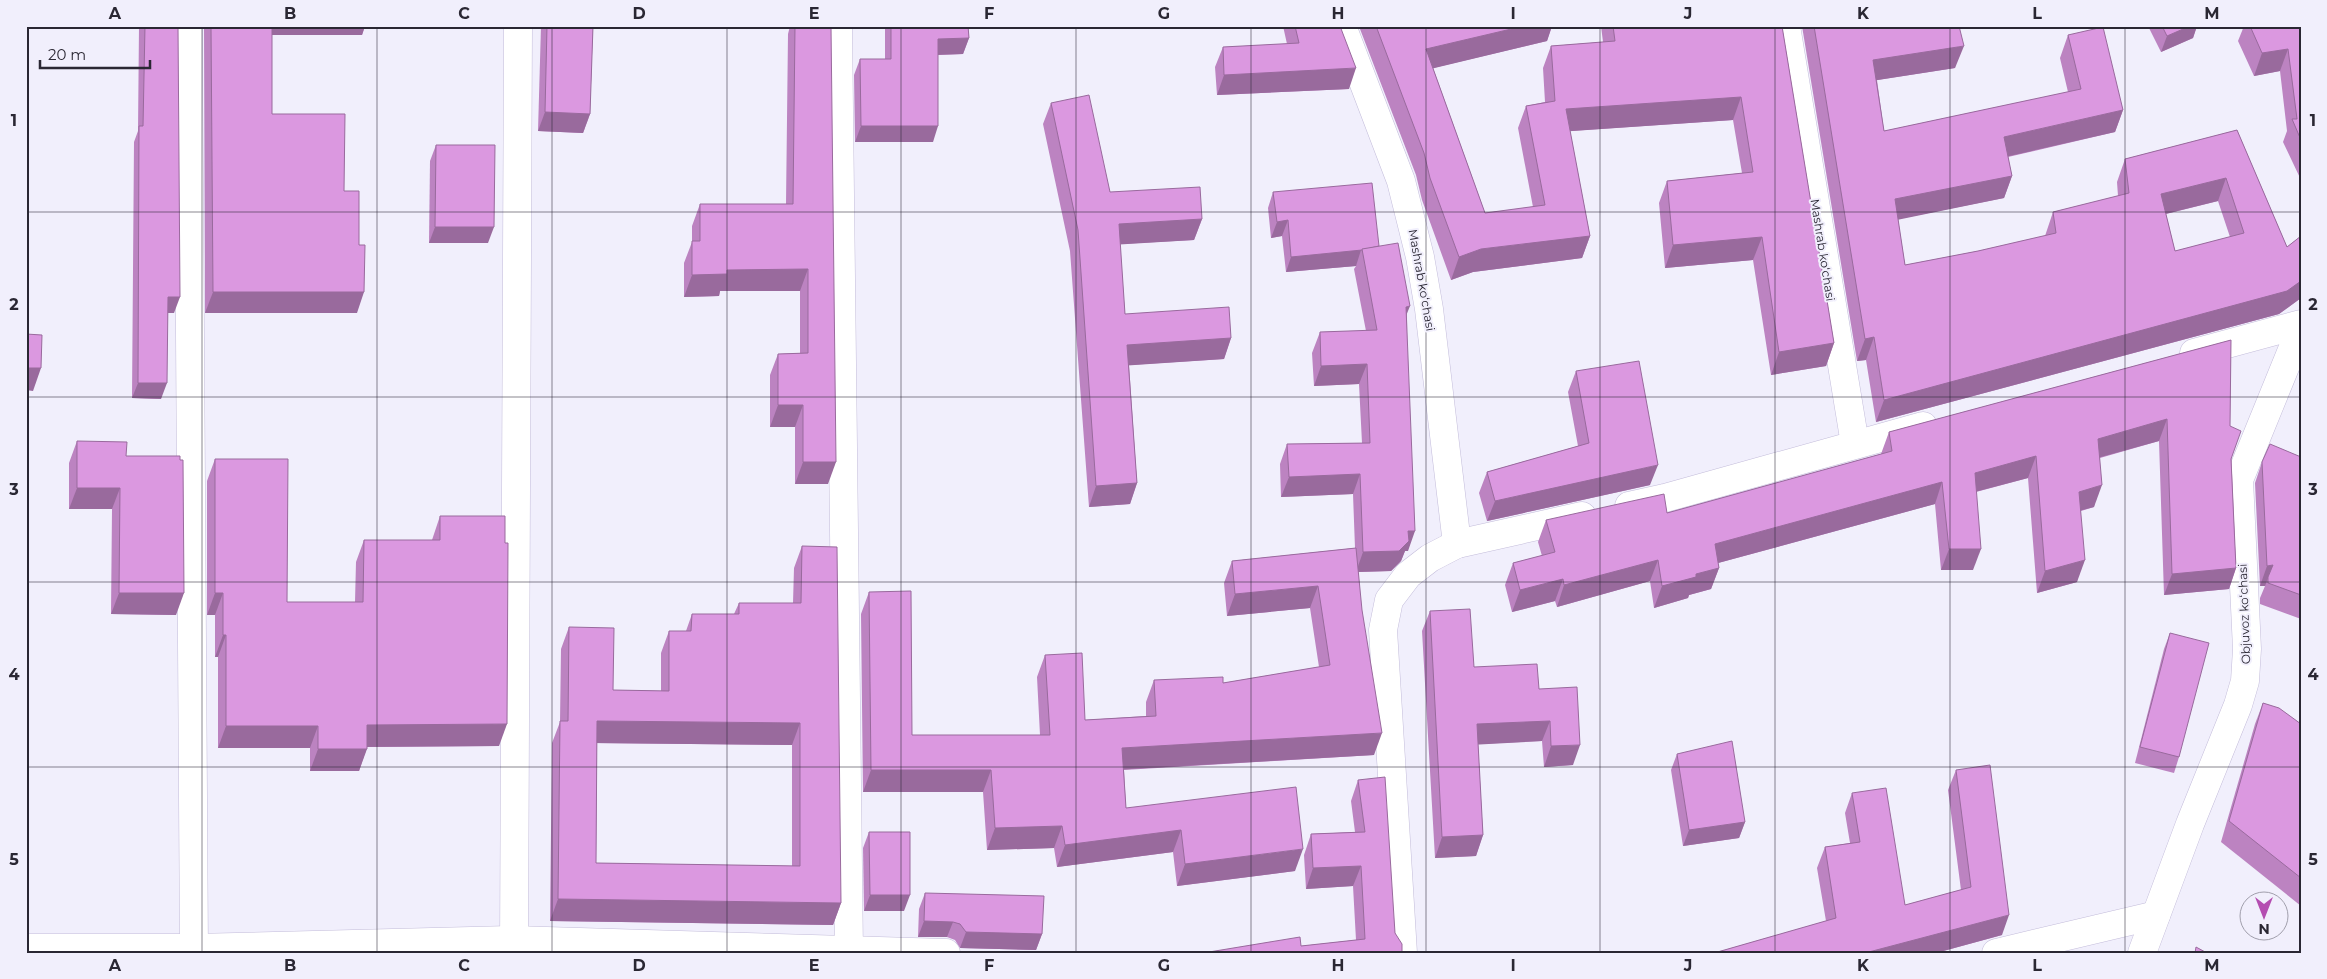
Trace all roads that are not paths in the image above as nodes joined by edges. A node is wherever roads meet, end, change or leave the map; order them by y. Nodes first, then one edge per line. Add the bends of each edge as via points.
1 (188, 26) edge
2 (518, 26) edge
3 (838, 26) edge
4 (1342, 26) edge
5 (1786, 26) edge
6 (2301, 326) edge
7 (2168, 360) edge
8 (1950, 418) edge
9 (1855, 444) junction
10 (1457, 544) junction
11 (2156, 915) junction
12 (514, 947) edge
13 (26, 948) edge
14 (194, 950) edge
15 (849, 951) edge
16 (946, 953) edge
17 (1403, 953) edge
18 (1996, 953) edge
19 (2142, 953) edge

1 - 14 street
2 - 12 street
3 - 15 street
4 - 10 street, Mashrab koʻchasi via 1400,181 1420,257
5 - 9 street, Mashrab koʻchasi
6 - 7 street
6 - 11 street, Objuvoz koʻchasi via 2239,480 2247,649 2245,681
8 - 9 street
9 - 10 street via 1664,498
10 - 17 street via 1430,558 1408,575 1389,600 1383,630
11 - 18 street
11 - 19 street, Objuvoz koʻchasi
12 - 14 street
12 - 15 street
13 - 14 street
15 - 16 street

